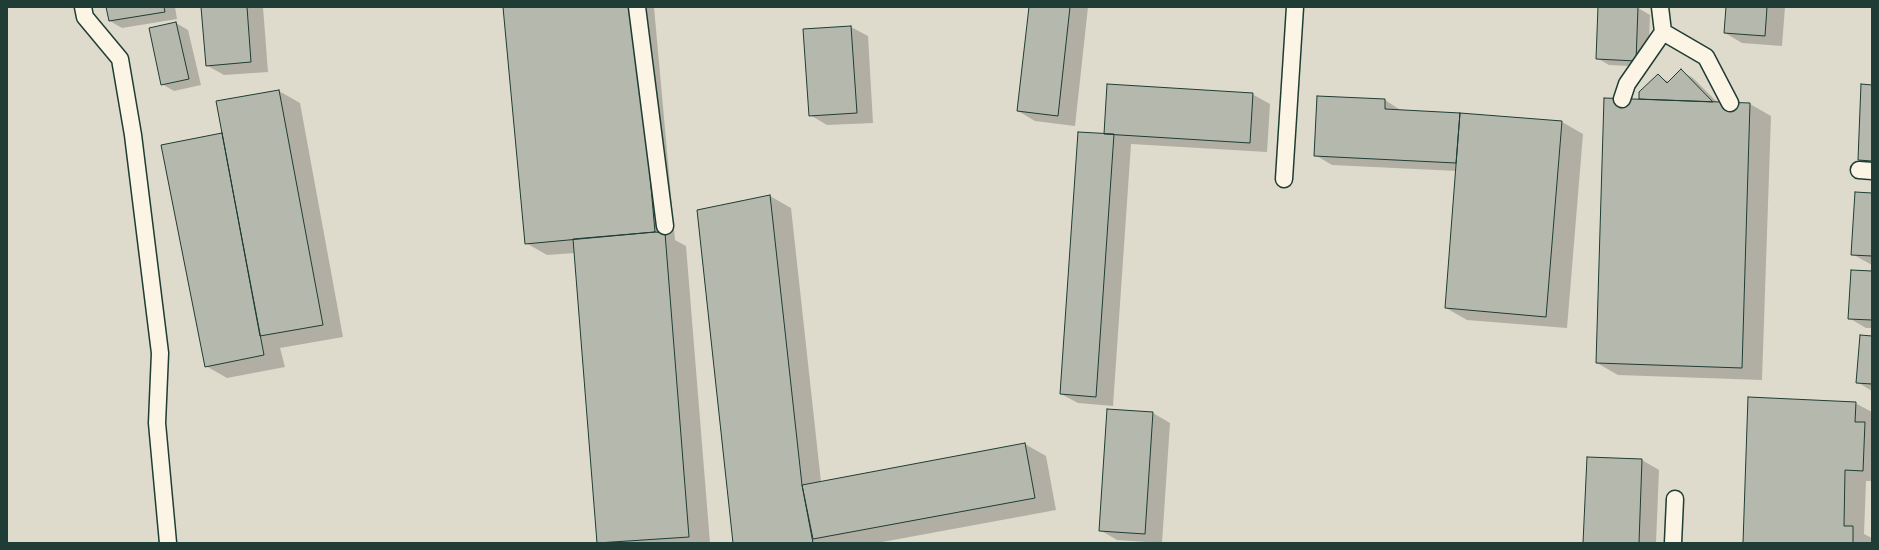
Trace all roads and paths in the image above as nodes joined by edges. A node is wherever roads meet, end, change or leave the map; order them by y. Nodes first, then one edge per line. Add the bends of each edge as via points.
1 (83, 7) edge
2 (637, 7) edge
3 (1295, 7) edge
4 (1660, 7) edge
5 (1663, 32) junction
6 (1622, 99) dead end
7 (1730, 103) dead end
8 (1284, 178) dead end
9 (665, 226) dead end
10 (1675, 499) dead end
11 (168, 543) edge
12 (1673, 543) edge

1 - 11 lane via 85,17 120,60 133,135 160,353 157,423
2 - 9 lane
3 - 8 lane
4 - 5 lane
5 - 6 lane via 1627,84
5 - 7 lane via 1706,57
10 - 12 lane

